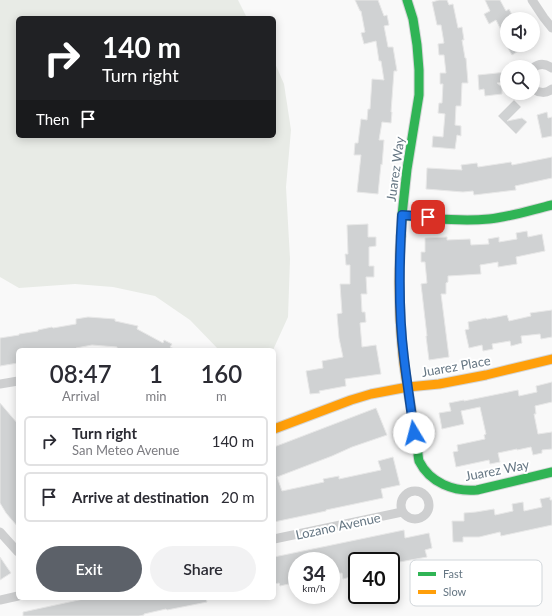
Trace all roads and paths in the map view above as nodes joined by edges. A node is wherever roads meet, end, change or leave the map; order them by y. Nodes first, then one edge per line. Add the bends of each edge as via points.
1 (407, 0) edge
2 (532, 0) edge
3 (552, 28) edge
4 (540, 65) edge
5 (552, 68) edge
6 (552, 89) edge
7 (540, 91) edge
8 (552, 205) edge
9 (402, 215) junction
10 (552, 359) edge
11 (16, 381) edge
12 (0, 384) edge
13 (408, 387) junction
14 (276, 428) edge
15 (552, 472) edge
16 (402, 512) dead end
17 (0, 532) edge
18 (276, 539) edge
19 (16, 550) edge
20 (16, 596) edge
21 (0, 600) edge

1 - 9 street, Juarez Way via 417,45 419,95
2 - 3 street
4 - 5 street
6 - 7 street
8 - 9 street via 500,218 480,220 464,221
9 - 13 street, Juarez Way via 400,306 403,357
10 - 13 street, Juarez Place via 439,384
11 - 12 street
13 - 14 street, Juarez Place via 371,394
13 - 15 street, Juarez Way via 419,460 429,475 440,483 466,491
16 - 18 street, Lozano Avenue
17 - 19 street
20 - 21 street

